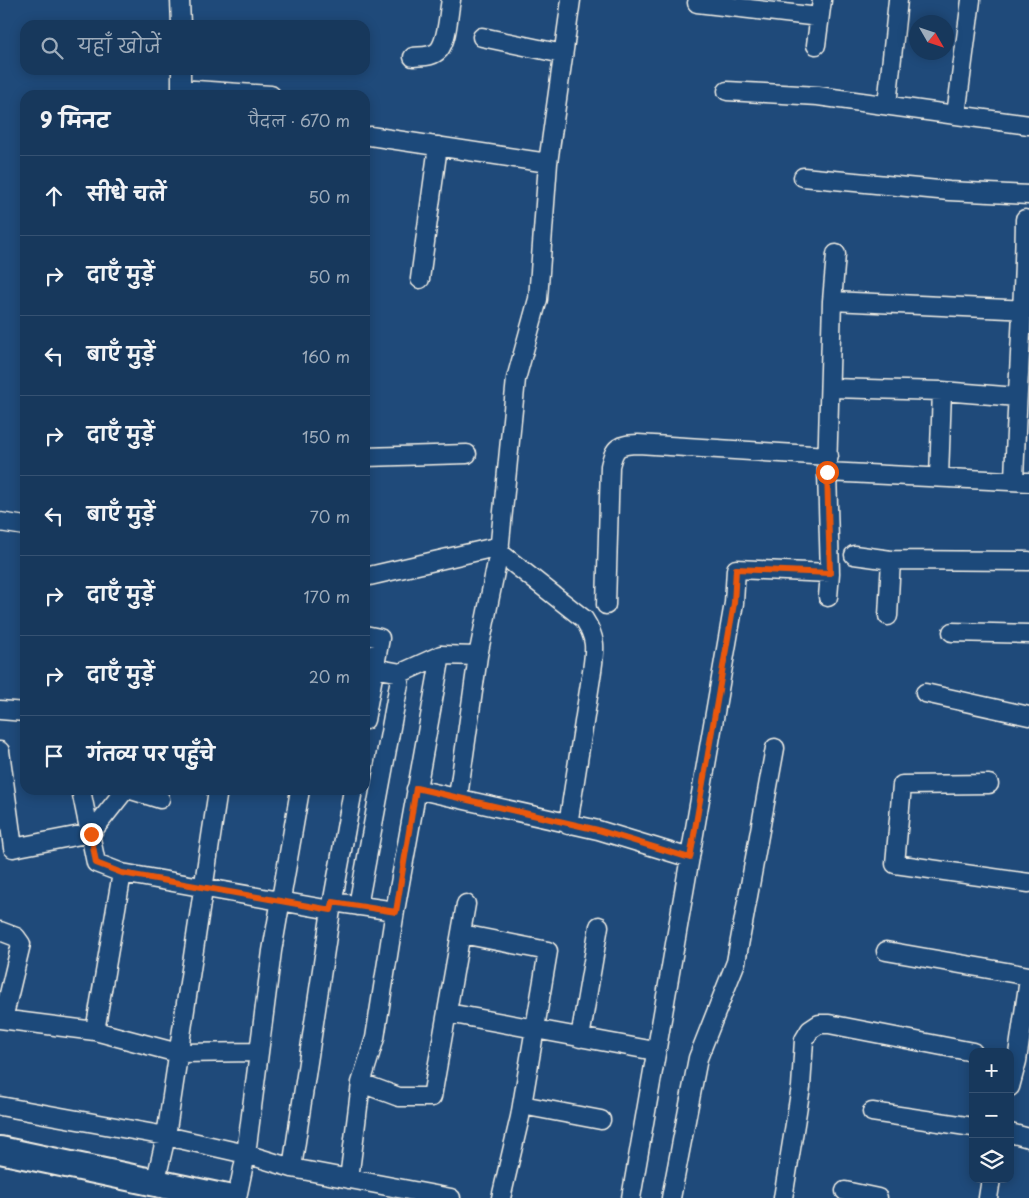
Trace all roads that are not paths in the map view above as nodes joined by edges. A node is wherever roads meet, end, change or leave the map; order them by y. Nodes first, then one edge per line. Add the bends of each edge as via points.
1 (180, 0) edge
2 (451, 0) edge
3 (571, 0) edge
4 (898, 0) edge
5 (971, 0) edge
6 (697, 3) dead end
7 (821, 8) edge
8 (180, 20) edge
9 (482, 37) dead end
10 (816, 45) dead end
11 (563, 54) junction
12 (413, 57) dead end
13 (181, 75) edge
14 (181, 90) edge
15 (727, 91) dead end
16 (887, 105) junction
17 (956, 115) junction
18 (1029, 125) edge
19 (370, 136) dead end
20 (438, 146) junction
21 (548, 163) junction
22 (803, 177) dead end
23 (1029, 194) edge
24 (1029, 199) edge
25 (1027, 219) edge
26 (836, 254) dead end
27 (420, 279) dead end
28 (832, 301) junction
29 (1026, 309) edge
30 (831, 388) junction
31 (942, 391) junction
32 (1017, 397) junction
33 (467, 454) dead end
34 (370, 457) edge
35 (828, 464) junction
36 (939, 477) junction
37 (1021, 481) edge
38 (0, 522) edge
39 (20, 525) edge
40 (500, 549) junction
41 (854, 555) dead end
42 (891, 560) junction
43 (1029, 561) edge
44 (830, 573) junction
45 (370, 576) edge
46 (828, 597) dead end
47 (606, 605) dead end
48 (888, 616) dead end
49 (952, 632) dead end
50 (1029, 634) edge
51 (370, 636) edge
52 (441, 655) junction
53 (478, 656) junction
54 (374, 668) junction
55 (401, 673) junction
56 (370, 691) edge
57 (925, 693) dead end
58 (0, 710) edge
59 (20, 712) edge
60 (1029, 716) edge
61 (775, 748) dead end
62 (0, 751) edge
63 (989, 784) dead end
64 (416, 788) junction
65 (82, 795) edge
66 (121, 795) edge
67 (147, 795) edge
68 (217, 795) edge
69 (299, 795) edge
70 (352, 795) edge
71 (458, 797) junction
72 (160, 799) dead end
73 (568, 825) junction
74 (91, 834) junction
75 (690, 858) junction
76 (122, 873) junction
77 (1029, 883) edge
78 (203, 888) junction
79 (281, 901) junction
80 (466, 904) dead end
81 (332, 906) junction
82 (358, 906) junction
83 (396, 912) junction
84 (599, 926) dead end
85 (0, 931) edge
86 (462, 934) junction
87 (886, 951) dead end
88 (1029, 978) edge
89 (448, 1014) junction
90 (2, 1019) edge
91 (95, 1031) junction
92 (536, 1031) junction
93 (580, 1038) junction
94 (656, 1051) junction
95 (969, 1051) edge
96 (258, 1052) junction
97 (178, 1053) junction
98 (1019, 1062) edge
99 (1014, 1076) edge
100 (360, 1083) junction
101 (522, 1105) junction
102 (0, 1106) edge
103 (872, 1112) dead end
104 (602, 1120) dead end
105 (969, 1126) edge
106 (1014, 1135) edge
107 (1029, 1138) edge
108 (164, 1140) junction
109 (0, 1150) edge
110 (245, 1158) junction
111 (292, 1168) junction
112 (156, 1178) junction
113 (349, 1179) junction
114 (990, 1183) edge
115 (845, 1191) dead end
116 (234, 1194) edge
117 (451, 1198) edge
118 (501, 1198) edge
119 (631, 1198) edge
120 (670, 1198) edge
121 (783, 1198) edge
122 (878, 1198) edge
123 (988, 1198) edge

1 - 8 street
2 - 12 street via 444,40 439,50 429,56
3 - 11 street
4 - 16 street
5 - 17 street
6 - 7 street
7 - 10 street
9 - 11 street
11 - 21 street
13 - 14 street
15 - 16 street via 818,96
16 - 17 street
17 - 18 street
19 - 20 street
20 - 21 street
20 - 27 street
21 - 40 street via 538,299 516,379
22 - 23 street via 948,191
24 - 25 street
25 - 29 street
26 - 28 street
28 - 29 street
28 - 30 street
29 - 32 street
30 - 31 street
30 - 35 street
31 - 32 street
31 - 36 street
32 - 37 street
33 - 34 street
35 - 36 street
35 - 44 street
35 - 47 street via 638,444 621,445 614,452 610,466
36 - 37 street
38 - 39 street
40 - 45 street
40 - 53 street
40 - 73 street via 584,619 593,633 592,671
41 - 42 street
42 - 43 street
42 - 48 street
44 - 46 street
44 - 75 street via 736,569 734,603
49 - 50 street
51 - 54 street via 380,638
52 - 53 street
52 - 55 street
52 - 64 street
53 - 71 street
54 - 55 street
54 - 56 street
55 - 82 street
57 - 60 street
58 - 59 street
61 - 120 street via 736,962 698,1058
62 - 74 street via 12,848
63 - 77 street via 902,785 895,864
64 - 71 street
64 - 83 street
65 - 74 street
66 - 74 street
67 - 72 street
68 - 78 street
69 - 79 street
70 - 81 street
71 - 73 street
73 - 75 street via 598,830
74 - 76 street via 96,863
75 - 94 street
76 - 78 street
76 - 91 street
78 - 79 street
78 - 97 street
79 - 81 street
79 - 96 street
80 - 86 street
81 - 82 street
81 - 111 street
82 - 83 street
83 - 100 street via 375,1038
84 - 93 street
85 - 90 street via 16,937 21,944
86 - 89 street
86 - 92 street via 548,951
87 - 88 street
88 - 98 street
89 - 92 street
89 - 100 street via 432,1097 399,1096
90 - 91 street
91 - 97 street
92 - 93 street
92 - 101 street
93 - 94 street
94 - 119 street
95 - 121 street via 829,1024 819,1024 810,1030 804,1040 801,1086
96 - 97 street
96 - 110 street
97 - 108 street
98 - 99 street
100 - 113 street
101 - 104 street
101 - 118 street
102 - 108 street
103 - 105 street
106 - 107 street
108 - 110 street
108 - 112 street
109 - 112 highway
110 - 111 street
110 - 116 street
111 - 113 street
112 - 116 highway
113 - 117 street
114 - 123 street
115 - 122 street

